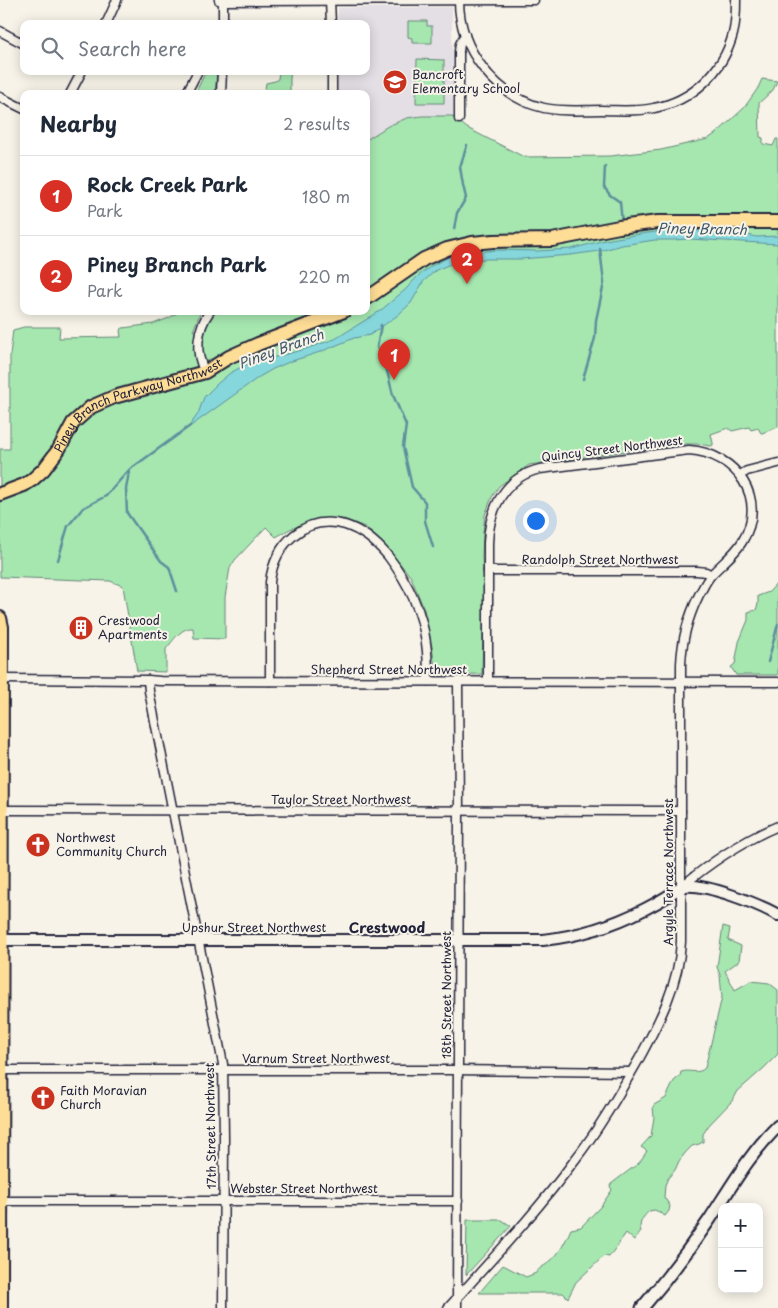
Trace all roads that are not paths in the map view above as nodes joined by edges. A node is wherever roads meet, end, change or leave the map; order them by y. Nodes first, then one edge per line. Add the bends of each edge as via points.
1 (117, 0) edge
2 (222, 0) edge
3 (330, 0) edge
4 (459, 0) edge
5 (534, 0) edge
6 (736, 0) edge
7 (108, 20) edge
8 (223, 20) edge
9 (331, 20) edge
10 (0, 32) edge
11 (465, 35) junction
12 (20, 42) edge
13 (80, 75) edge
14 (196, 75) edge
15 (222, 75) edge
16 (332, 75) edge
17 (72, 90) edge
18 (188, 90) edge
19 (220, 90) edge
20 (332, 90) edge
21 (0, 98) edge
22 (20, 107) edge
23 (459, 119) dead end
24 (778, 222) edge
25 (370, 296) edge
26 (208, 315) edge
27 (334, 315) edge
28 (205, 372) junction
29 (778, 464) edge
30 (740, 475) junction
31 (0, 494) edge
32 (488, 571) junction
33 (711, 575) junction
34 (0, 618) edge
35 (1, 679) edge
36 (148, 680) junction
37 (270, 681) junction
38 (428, 681) junction
39 (458, 681) junction
40 (488, 681) junction
41 (681, 682) junction
42 (778, 682) edge
43 (1, 810) edge
44 (173, 810) junction
45 (459, 811) junction
46 (681, 812) junction
47 (778, 826) edge
48 (681, 887) junction
49 (778, 915) edge
50 (1, 940) edge
51 (198, 940) junction
52 (458, 941) junction
53 (0, 1070) edge
54 (223, 1070) junction
55 (458, 1070) junction
56 (631, 1072) junction
57 (778, 1126) edge
58 (224, 1200) junction
59 (458, 1200) junction
60 (0, 1201) edge
61 (457, 1298) junction
62 (0, 1308) edge
63 (223, 1308) edge
64 (448, 1308) edge
65 (457, 1308) edge
66 (642, 1308) edge

1 - 7 street
2 - 3 street
2 - 8 street
3 - 4 street
3 - 9 street
4 - 5 street
4 - 11 street
6 - 11 street via 731,39 714,73 687,96 652,109 559,110 526,102 492,78 475,56
10 - 12 street
11 - 23 street via 459,51
13 - 17 street
14 - 18 street
15 - 19 street
16 - 20 street
21 - 22 street
24 - 25 main road via 658,222 552,240 472,242 424,259
26 - 28 street via 198,343
27 - 28 main road, Piney Branch Parkway Northwest via 253,346
28 - 31 main road, Piney Branch Parkway Northwest via 114,397 91,407 72,423 44,469 24,485
29 - 30 street
30 - 32 street, Quincy Street Northwest via 716,456 689,450 538,470 521,477 495,506 488,537
30 - 33 street, Argyle Terrace Northwest via 750,499 748,528 738,547
32 - 33 street, Randolph Street Northwest via 697,571
32 - 40 street
33 - 41 street, Argyle Terrace Northwest via 686,625
34 - 35 main road
35 - 36 street, Shepherd Street Northwest
35 - 43 main road
36 - 37 street, Shepherd Street Northwest
36 - 44 street, 17th Street Northwest
37 - 38 street, Shepherd Street Northwest
37 - 38 street via 270,582 276,559 284,544 297,532 331,523 352,528 371,540 404,580 424,630
38 - 39 street, Shepherd Street Northwest
39 - 40 street, Shepherd Street Northwest
39 - 45 street, 18th Street Northwest
40 - 41 street, Shepherd Street Northwest
41 - 42 street, Shepherd Street Northwest
41 - 46 street, Argyle Terrace Northwest
43 - 44 street, Taylor Street Northwest
43 - 50 main road
44 - 45 street, Taylor Street Northwest
44 - 51 street, 17th Street Northwest
45 - 46 street, Taylor Street Northwest
45 - 52 street, 18th Street Northwest
46 - 48 street, Argyle Terrace Northwest
47 - 48 street, Upshur Street Northwest via 739,845
48 - 49 street via 694,885 723,893
48 - 52 street, Upshur Street Northwest via 627,918 580,934 543,940
48 - 56 street, Argyle Terrace Northwest via 681,948 675,978 668,1000
50 - 51 street, Upshur Street Northwest
50 - 53 main road
51 - 52 street, Upshur Street Northwest
51 - 54 street, 17th Street Northwest
52 - 55 street, 18th Street Northwest
53 - 54 street, Varnum Street Northwest
53 - 60 main road
54 - 55 street, Varnum Street Northwest
54 - 58 street, 17th Street Northwest
55 - 56 street, Varnum Street Northwest
55 - 59 street, 18th Street Northwest
56 - 61 street, Argyle Terrace Northwest via 574,1163
57 - 66 main road via 745,1165 699,1234
58 - 59 street, Webster Street Northwest
58 - 60 street, Webster Street Northwest
58 - 63 street, 17th Street Northwest
59 - 61 street, 18th Street Northwest
60 - 62 main road
61 - 64 street, Argyle Terrace Northwest
61 - 65 street, 18th Street Northwest

